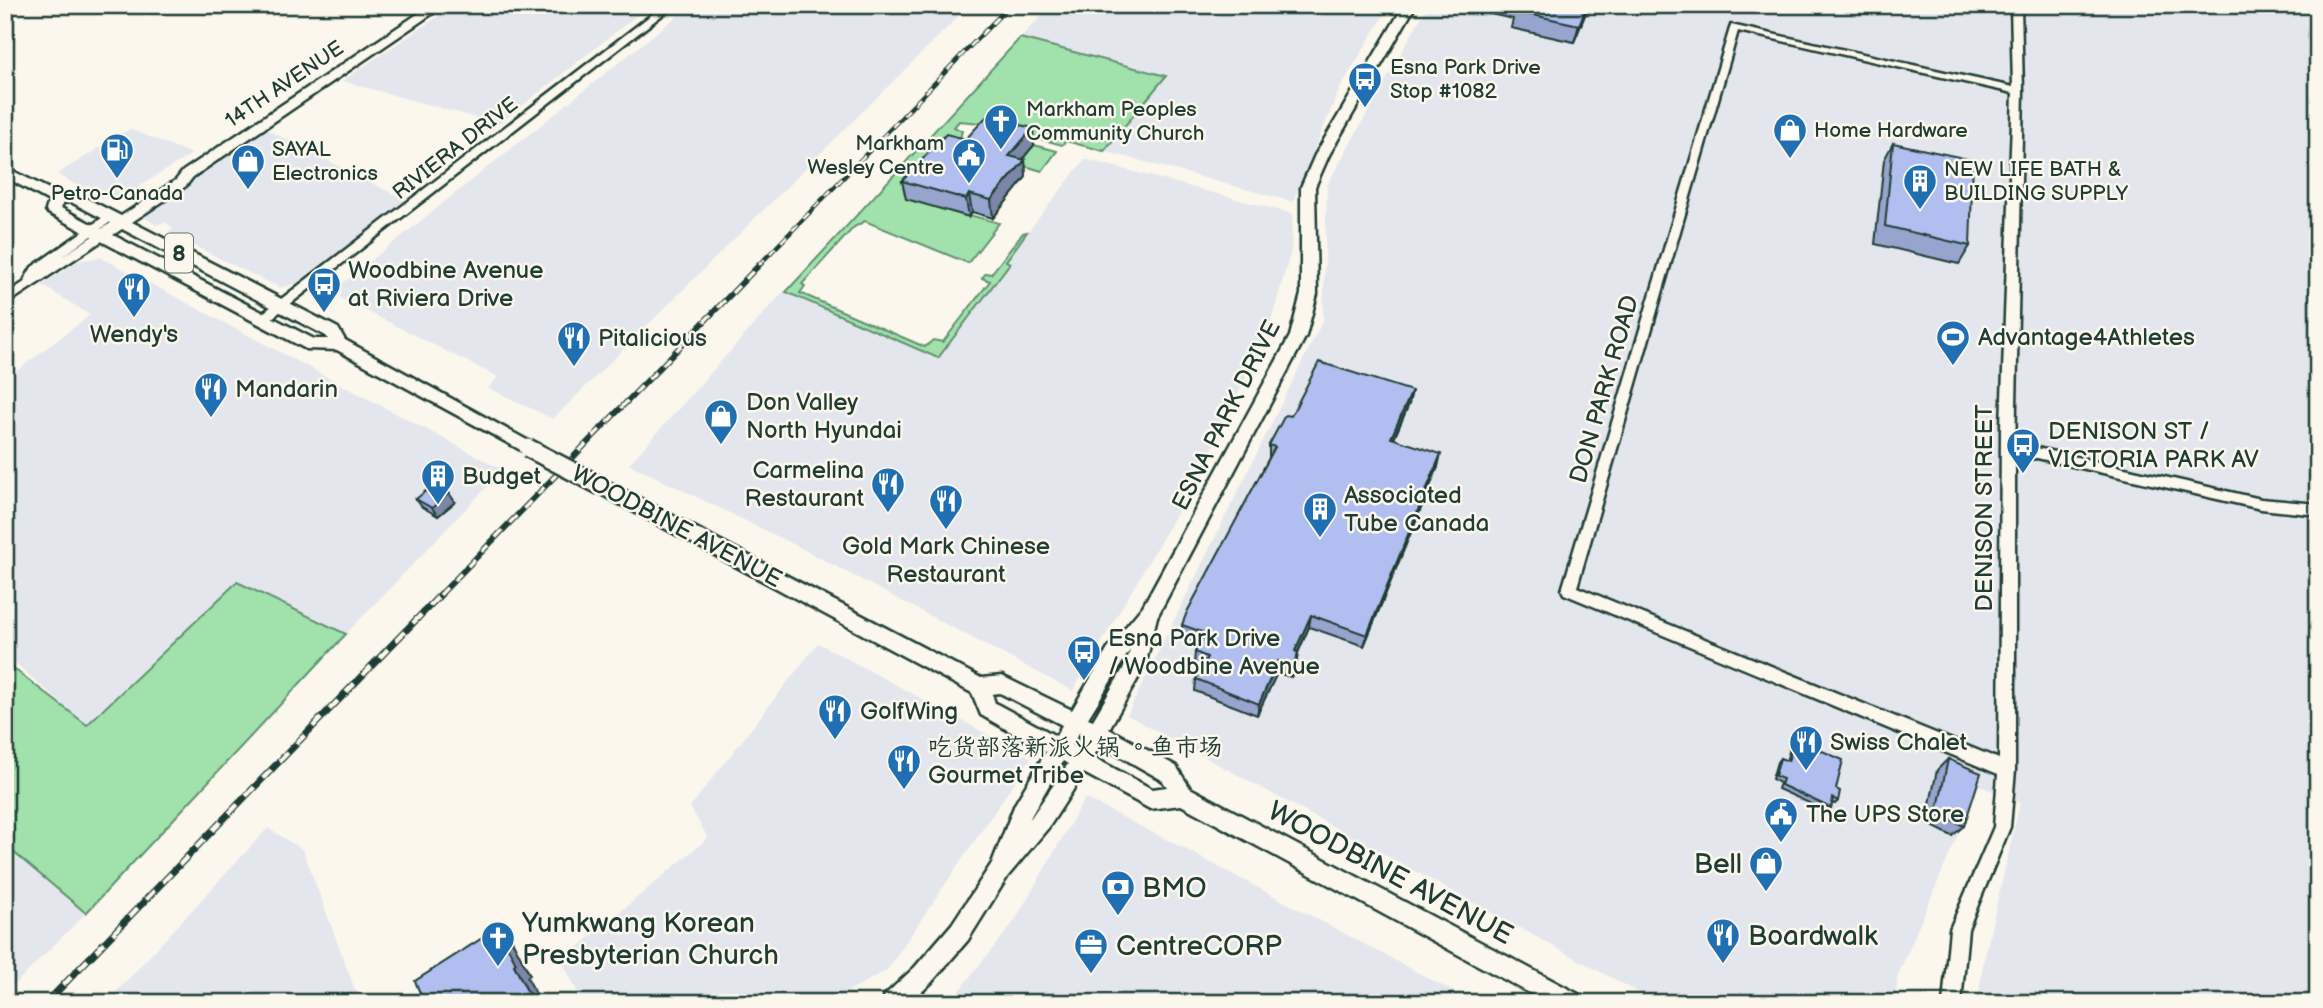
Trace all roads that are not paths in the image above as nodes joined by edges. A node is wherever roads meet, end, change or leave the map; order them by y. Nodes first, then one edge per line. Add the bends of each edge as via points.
1 (439, 5) edge
2 (670, 5) edge
3 (1410, 5) edge
4 (2016, 5) edge
5 (2018, 91) junction
6 (5, 171) edge
7 (57, 199) junction
8 (115, 220) junction
9 (96, 233) junction
10 (166, 247) junction
11 (144, 258) junction
12 (5, 301) edge
13 (282, 305) junction
14 (263, 319) junction
15 (339, 344) junction
16 (2009, 456) junction
17 (2318, 510) edge
18 (1150, 612) junction
19 (979, 687) junction
20 (1076, 722) junction
21 (1098, 733) junction
22 (1061, 748) junction
23 (1082, 761) junction
24 (2007, 770) junction
25 (1183, 795) junction
26 (1000, 869) junction
27 (893, 1003) edge
28 (1572, 1003) edge
29 (1952, 1003) edge

1 - 8 main road, 14TH AVENUE via 181,183
2 - 13 street, RIVIERA DRIVE
3 - 18 main road, ESNA PARK DRIVE via 1308,187 1309,295 1298,336
4 - 5 street, DENISON STREET
5 - 16 street, DENISON STREET
5 - 24 street, DON PARK ROAD via 1734,27 1569,590
6 - 7 main road, WOODBINE AVENUE / 8
7 - 8 main road, WOODBINE AVENUE / 8 via 73,197
7 - 9 main road, WOODBINE AVENUE / 8 via 53,209
8 - 9 main road, 14TH AVENUE
8 - 10 main road, WOODBINE AVENUE / 8
9 - 11 main road, WOODBINE AVENUE / 8
9 - 12 street, 14TH AVENUE via 36,270 29,284
10 - 11 main road
10 - 13 main road, WOODBINE AVENUE / 8
11 - 14 main road, WOODBINE AVENUE / 8
13 - 14 street, RIVIERA DRIVE
13 - 15 main road, WOODBINE AVENUE / 8 via 332,332
14 - 15 main road, WOODBINE AVENUE / 8 via 312,345
15 - 19 main road, WOODBINE AVENUE / 8, bridge
16 - 17 street via 2037,453 2261,504
16 - 24 street, DENISON STREET
18 - 20 main road, ESNA PARK DRIVE via 1116,653
18 - 21 main road, ESNA PARK DRIVE via 1135,666
19 - 20 main road, WOODBINE AVENUE / 8 via 1002,684
19 - 22 main road, WOODBINE AVENUE / 8 via 988,709
20 - 21 main road, WOODBINE AVENUE / 8
20 - 22 main road, ESNA PARK DRIVE
21 - 23 main road, ESNA PARK DRIVE
21 - 25 main road, WOODBINE AVENUE / 8 via 1169,773
22 - 23 main road, WOODBINE AVENUE / 8
22 - 26 main road, ESNA PARK DRIVE via 1023,811
23 - 25 main road, WOODBINE AVENUE / 8 via 1150,799
23 - 26 main road, ESNA PARK DRIVE via 1042,820
24 - 29 street, DENISON STREET via 2002,827 1959,929
25 - 28 main road, WOODBINE AVENUE / 8
26 - 27 main road via 960,932

